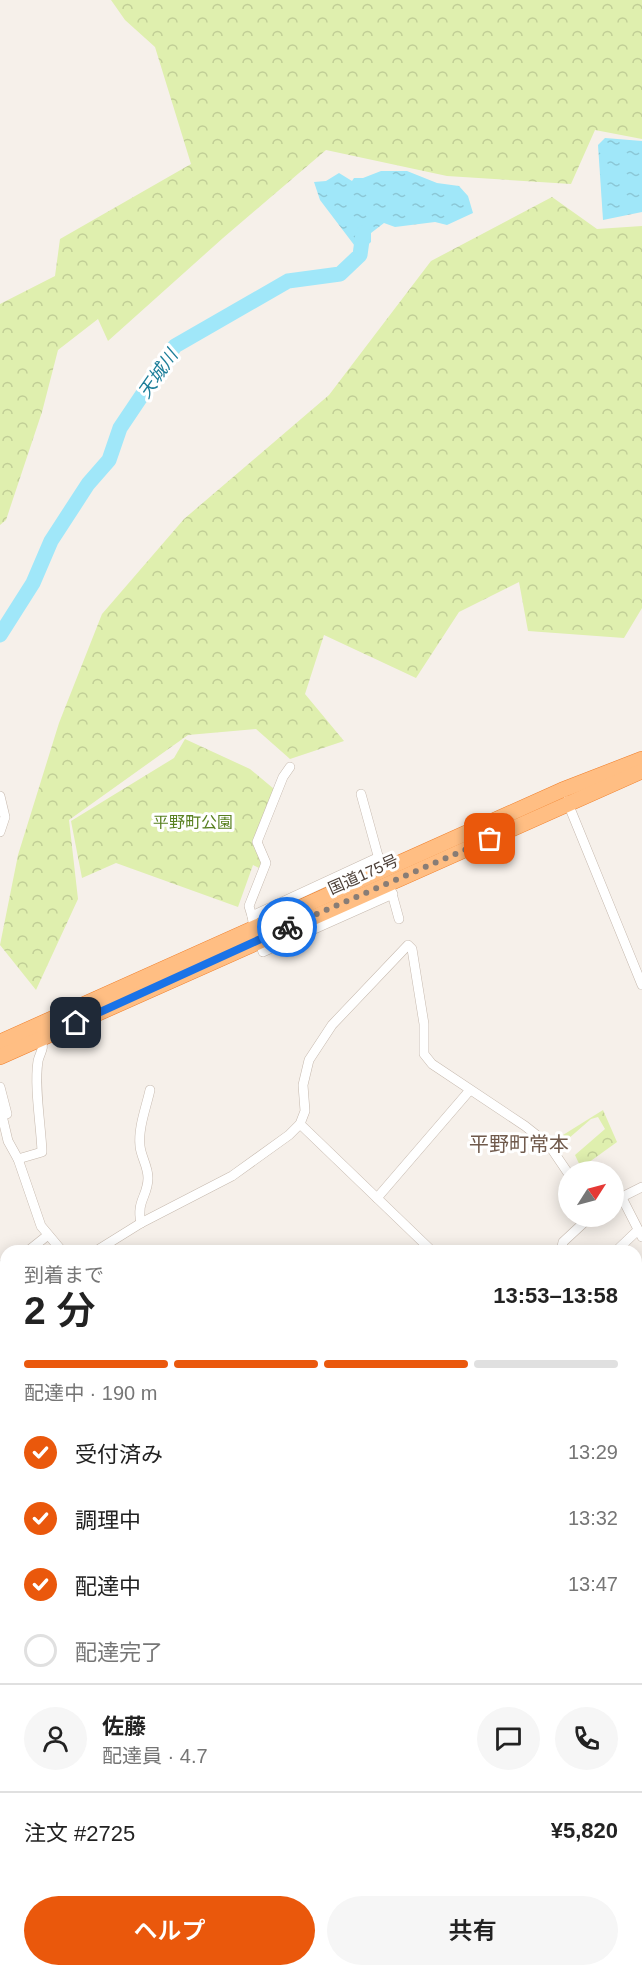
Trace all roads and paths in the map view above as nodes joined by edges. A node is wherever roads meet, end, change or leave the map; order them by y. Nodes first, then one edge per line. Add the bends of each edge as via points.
1 (642, 759) edge
2 (290, 767) dead end
3 (642, 771) edge
4 (362, 794) dead end
5 (0, 796) edge
6 (565, 797) junction
7 (0, 832) edge
8 (385, 876) junction
9 (399, 919) dead end
10 (255, 928) junction
11 (642, 985) edge
12 (41, 1039) junction
13 (0, 1042) edge
14 (0, 1057) edge
15 (0, 1087) edge
16 (150, 1090) dead end
17 (470, 1090) junction
18 (0, 1107) edge
19 (300, 1124) junction
20 (4, 1125) junction
21 (18, 1159) junction
22 (560, 1161) edge
23 (642, 1187) edge
24 (624, 1195) edge
25 (377, 1198) junction
26 (624, 1209) edge
27 (141, 1223) junction
28 (579, 1227) edge
29 (640, 1234) edge
30 (48, 1235) junction
31 (35, 1245) edge
32 (57, 1245) edge
33 (106, 1245) edge
34 (426, 1245) edge
35 (562, 1245) edge
36 (624, 1245) edge

1 - 6 highway, 国道175号
2 - 10 street via 257,842 266,863 249,906
3 - 6 highway, 国道175号
4 - 8 street
5 - 7 street via 5,817
6 - 8 highway, 国道175号
6 - 11 street
8 - 9 street
8 - 10 highway, 国道175号
8 - 10 street via 263,951
10 - 12 highway, 国道175号
10 - 13 highway, 国道175号
12 - 14 highway, 国道175号
12 - 21 street via 44,1046 38,1061 37,1095 42,1152
15 - 20 street via 8,1112
16 - 27 street via 141,1126 140,1147 147,1162 148,1181 138,1210
17 - 19 street via 424,1054 424,1024 412,949 408,945 332,1025 309,1060
17 - 22 street via 525,1126 549,1145
17 - 25 street
18 - 20 street
19 - 25 street
19 - 27 street via 232,1176
20 - 21 street
21 - 30 street via 41,1226
23 - 24 street
25 - 34 street
26 - 29 street
27 - 33 street
28 - 35 street
29 - 36 street
30 - 31 street
30 - 32 street

